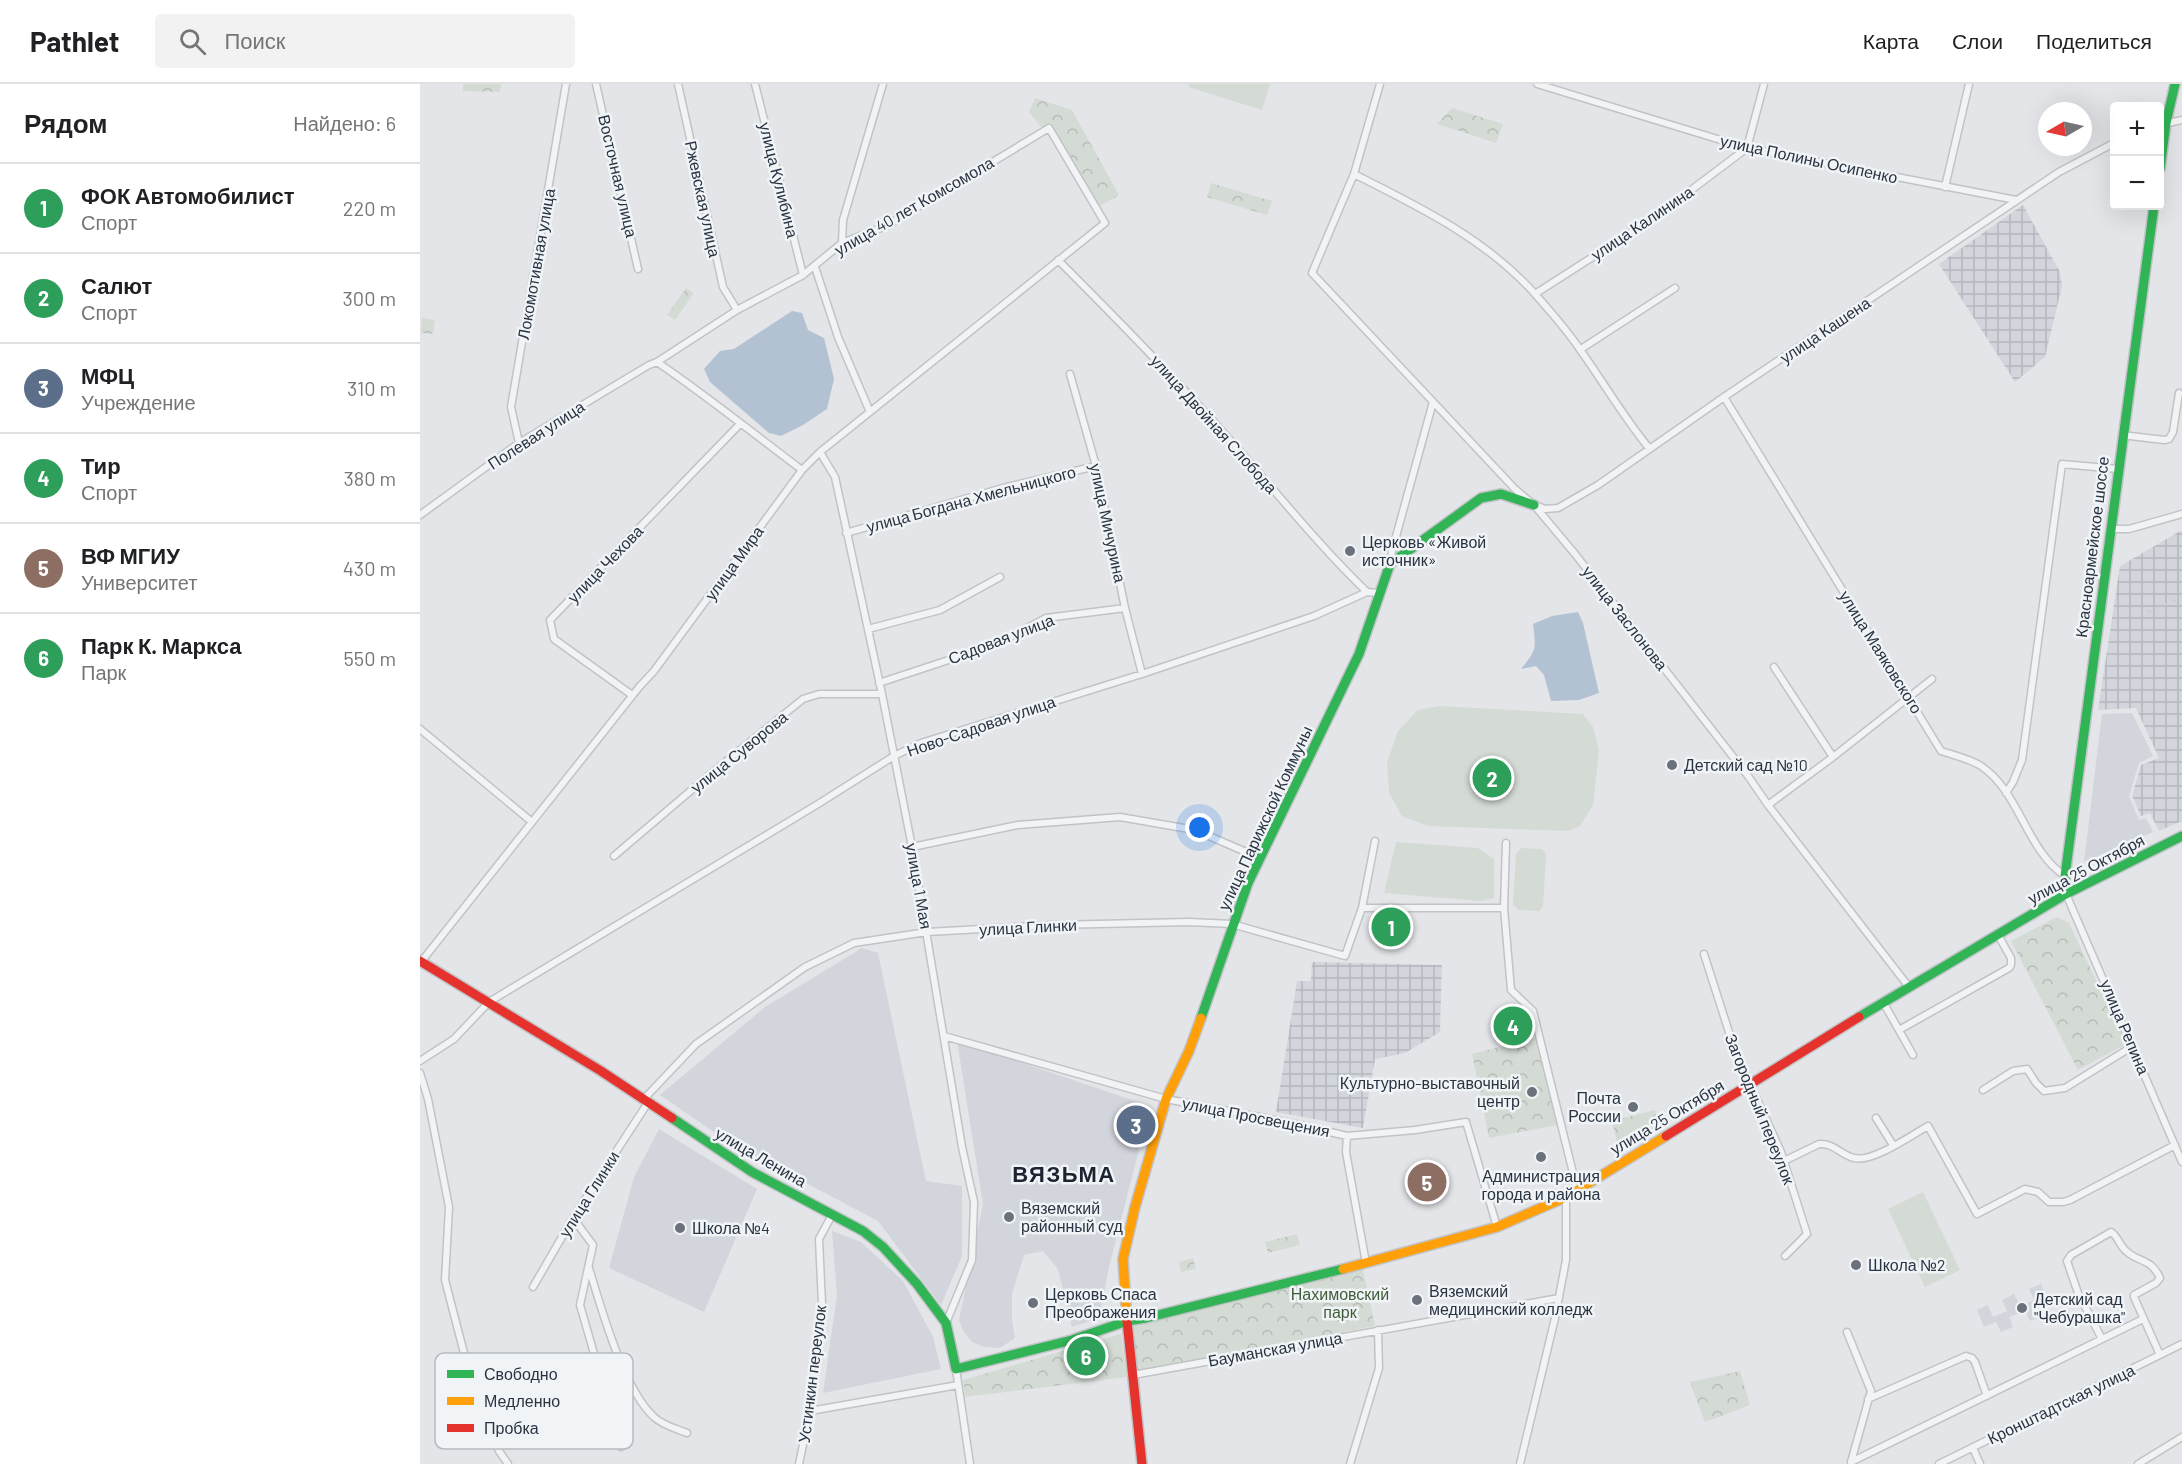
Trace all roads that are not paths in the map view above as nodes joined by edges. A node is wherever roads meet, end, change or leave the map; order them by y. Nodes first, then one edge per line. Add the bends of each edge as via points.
1 (566, 84) edge
2 (596, 84) edge
3 (678, 84) edge
4 (755, 84) edge
5 (883, 84) edge
6 (1380, 84) edge
7 (1537, 84) edge
8 (1764, 84) edge
9 (1968, 84) edge
10 (2175, 84) edge
11 (2182, 120) edge
12 (2164, 121) edge
13 (2164, 124) edge
14 (2110, 145) edge
15 (1747, 148) junction
16 (1354, 174) junction
17 (1945, 187) junction
18 (2016, 200) junction
19 (2153, 210) edge
20 (1105, 223) joint
21 (842, 243) junction
22 (1058, 260) junction
23 (815, 267) junction
24 (638, 269) dead end
25 (803, 276) junction
26 (1675, 288) dead end
27 (1535, 294) junction
28 (737, 310) junction
29 (1581, 350) junction
30 (657, 362) junction
31 (1070, 374) dead end
32 (2179, 393) dead end
33 (1724, 397) junction
34 (1433, 402) junction
35 (870, 412) junction
36 (740, 424) junction
37 (2122, 435) junction
38 (519, 443) junction
39 (1649, 448) junction
40 (820, 452) junction
41 (1096, 466) junction
42 (2118, 469) junction
43 (802, 470) junction
44 (1534, 505) junction
45 (2182, 514) edge
46 (420, 515) edge
47 (2110, 529) junction
48 (846, 533) junction
49 (1390, 564) junction
50 (1000, 577) dead end
51 (1367, 592) junction
52 (1379, 593) junction
53 (1125, 608) junction
54 (868, 629) junction
55 (1773, 667) dead end
56 (1142, 674) junction
57 (1932, 679) dead end
58 (879, 683) junction
59 (882, 694) junction
60 (632, 695) junction
61 (1909, 698) junction
62 (420, 729) edge
63 (894, 756) junction
64 (1833, 757) junction
65 (2006, 793) junction
66 (1768, 805) junction
67 (532, 822) junction
68 (2182, 836) edge
69 (1375, 841) dead end
70 (1506, 843) dead end
71 (912, 847) junction
72 (614, 856) dead end
73 (1260, 858) junction
74 (2065, 876) junction
75 (2066, 894) junction
76 (1362, 908) junction
77 (1504, 908) junction
78 (1232, 924) junction
79 (927, 932) junction
80 (1998, 935) junction
81 (1704, 954) dead end
82 (421, 962) edge
83 (1909, 987) junction
84 (489, 1002) junction
85 (1883, 1002) junction
86 (1899, 1030) junction
87 (944, 1036) junction
88 (2133, 1046) junction
89 (1913, 1055) dead end
90 (420, 1061) edge
91 (420, 1073) edge
92 (1751, 1083) junction
93 (1983, 1090) dead end
94 (1166, 1099) junction
95 (645, 1102) junction
96 (1876, 1118) dead end
97 (1347, 1136) junction
98 (1893, 1145) junction
99 (2175, 1145) junction
100 (1784, 1161) junction
101 (2182, 1162) edge
102 (1577, 1189) junction
103 (1566, 1197) junction
104 (832, 1215) junction
105 (573, 1218) junction
106 (1497, 1227) junction
107 (1785, 1256) dead end
108 (1366, 1263) junction
109 (588, 1268) junction
110 (533, 1287) dead end
111 (1559, 1298) junction
112 (2143, 1319) junction
113 (1127, 1321) junction
114 (946, 1323) junction
115 (1378, 1330) junction
116 (1847, 1332) dead end
117 (2102, 1339) junction
118 (2182, 1344) edge
119 (464, 1353) edge
120 (594, 1353) edge
121 (618, 1353) edge
122 (2160, 1355) junction
123 (956, 1369) junction
124 (1133, 1375) junction
125 (958, 1385) junction
126 (633, 1388) edge
127 (1987, 1396) junction
128 (1868, 1399) junction
129 (810, 1411) junction
130 (687, 1433) dead end
131 (2182, 1437) edge
132 (1973, 1448) junction
133 (498, 1449) edge
134 (1851, 1463) edge
135 (508, 1464) edge
136 (799, 1464) edge
137 (970, 1464) edge
138 (1142, 1464) edge
139 (1350, 1464) edge
140 (1520, 1464) edge
141 (1939, 1464) edge
142 (1980, 1464) edge
143 (2138, 1464) edge

1 - 38 street, Локомотивная улица via 511,407
2 - 24 street, Восточная улица
3 - 28 street, Ржевская улица via 723,287
4 - 25 street, улица Кулибина
5 - 21 street via 843,220
6 - 16 street
7 - 15 street, улица Полины Осипенко
8 - 15 street
9 - 17 street
10 - 12 main road
11 - 13 street
14 - 18 street, улица Кашена via 2078,160
15 - 17 street, улица Полины Осипенко
15 - 27 street, улица Калинина via 1658,216
16 - 27 street via 1430,212 1494,255
16 - 34 street, улица Заслонова via 1312,273
17 - 18 street, улица Полины Осипенко
18 - 33 street, улица Кашена
19 - 37 main road, Красноармейское шоссе
20 - 21 street, улица 40 лет Комсомола via 1049,128 886,226
20 - 22 street, улица Мира
21 - 23 street, улица 40 лет Комсомола
22 - 35 street, улица Мира
22 - 51 street, улица Двойная Слобода via 1142,344
23 - 25 street, улица 40 лет Комсомола
23 - 35 street via 838,337
25 - 28 street, улица 40 лет Комсомола
26 - 29 street
27 - 29 street
28 - 30 street, улица 40 лет Комсомола
29 - 39 street
30 - 36 street
30 - 38 street, Полевая улица
31 - 41 street, улица Мичурина
32 - 37 street via 2169,439
33 - 39 street, улица Кашена
33 - 61 street, улица Маяковского
34 - 44 street, улица Заслонова
34 - 49 street
35 - 40 street, улица Мира
36 - 43 street
36 - 60 street, улица Чехова via 550,620 554,639
37 - 42 main road, Красноармейское шоссе
38 - 46 street, Полевая улица
39 - 44 street, улица Кашена via 1558,508
40 - 43 street, улица Мира
40 - 48 street, улица 1 Мая via 834,477
41 - 48 street, улица Богдана Хмельницкого
41 - 53 street, улица Мичурина
42 - 47 main road, Красноармейское шоссе
42 - 65 street via 2062,464 2022,760
43 - 60 street, улица Мира via 654,671
44 - 49 main road via 1504,493 1490,494
44 - 66 street, улица Заслонова
45 - 47 street via 2129,529
47 - 74 main road, Красноармейское шоссе
48 - 54 street, улица 1 Мая
49 - 52 main road, улица Парижской Коммуны
50 - 54 street via 940,610
51 - 52 street, Ново-Садовая улица
51 - 56 street, Ново-Садовая улица via 1314,616
52 - 73 main road, улица Парижской Коммуны via 1359,654
53 - 56 street, улица Мичурина
53 - 58 street, Садовая улица via 1046,618 997,644
54 - 58 street, улица 1 Мая
55 - 64 street
56 - 63 street, Ново-Садовая улица via 921,743
57 - 61 street
58 - 59 street, улица 1 Мая
59 - 63 street, улица 1 Мая
59 - 72 street, улица Суворова via 819,694 803,699
60 - 67 street, улица Мира
61 - 64 street
61 - 65 street, улица Маяковского via 1941,751 1979,765
62 - 67 street
63 - 71 street, улица 1 Мая
63 - 84 street, Ново-Садовая улица
64 - 66 street
65 - 74 street, улица Маяковского via 2049,864
66 - 83 street, улица Заслонова
67 - 82 street, улица Мира
68 - 75 main road, улица 25 Октября
69 - 76 street, улица Глинки
70 - 77 street
71 - 73 street via 1018,825 1120,817 1195,830
71 - 79 street, улица 1 Мая
73 - 78 main road, улица Парижской Коммуны
74 - 75 main road, Красноармейское шоссе
75 - 80 main road, улица 25 Октября
75 - 88 street, улица Репина
76 - 77 street
76 - 78 street, улица Глинки via 1345,956
77 - 102 street via 1512,990 1533,1011
78 - 79 street, улица Глинки via 1052,925
78 - 94 main road, улица Парижской Коммуны via 1189,1051
79 - 87 street, улица 1 Мая
79 - 95 street, улица Глинки via 854,943 805,968 696,1044
80 - 83 main road, улица 25 Октября
80 - 86 street via 2011,958 2009,968
81 - 92 street, Загородный переулок via 1735,1051
82 - 84 main road, улица Ленина
83 - 85 main road, улица 25 Октября
84 - 90 street, Ново-Садовая улица via 454,1039
84 - 95 main road, улица Ленина
85 - 86 street
85 - 92 main road, улица 25 Октября
86 - 89 street
87 - 94 street, улица Просвещения
87 - 114 street, улица 1 Мая via 974,1202 972,1260
88 - 93 street via 2065,1088 2044,1091 2027,1069 2013,1071
88 - 99 street, улица Репина
91 - 119 street via 449,1207 445,1280
92 - 100 street, Загородный переулок
92 - 102 main road, улица 25 Октября
94 - 97 street, улица Просвещения
94 - 113 main road, улица Парижской Коммуны via 1123,1259
95 - 104 main road, улица Ленина via 752,1172
95 - 105 street, улица Глинки
96 - 98 street
97 - 106 street, улица Просвещения via 1466,1122
97 - 108 street via 1346,1152
98 - 99 street via 1928,1126 1977,1214 2025,1189 2038,1192 2049,1202 2070,1200
98 - 100 street via 1862,1160 1826,1143 1819,1144
99 - 101 street, улица Репина
100 - 107 street, Загородный переулок via 1807,1234
102 - 103 main road, улица 25 Октября
103 - 106 main road, улица 25 Октября
103 - 111 street via 1566,1260
104 - 114 main road, улица Ленина via 883,1247
104 - 129 street, Устинкин переулок via 819,1239 822,1304
105 - 109 street via 593,1245
105 - 110 street, улица Глинки
106 - 108 main road, улица 25 Октября
108 - 113 main road, улица 25 Октября
109 - 120 street via 580,1305
109 - 121 street
111 - 115 street, Бауманская улица
111 - 140 street
112 - 117 street
112 - 117 street via 2134,1295 2160,1278 2153,1266 2129,1254 2114,1233 2108,1232 2067,1261 2078,1293
112 - 122 street
113 - 123 main road, улица 25 Октября via 1072,1340
113 - 124 main road, улица Парижской Коммуны
114 - 123 main road, улица Ленина
115 - 124 street, Бауманская улица
115 - 139 street via 1379,1368
116 - 128 street via 1871,1390
117 - 127 street
118 - 122 street, Кронштадтская улица
122 - 132 street, Кронштадтская улица
123 - 125 street, улица Ленина
124 - 138 main road, улица Парижской Коммуны
125 - 129 street
125 - 137 street, улица Ленина
126 - 130 street via 654,1418
127 - 128 street via 1975,1362 1966,1356
127 - 134 street
128 - 134 street
129 - 136 street, Устинкин переулок
131 - 143 street
132 - 141 street, Кронштадтская улица
132 - 142 street
133 - 135 street

